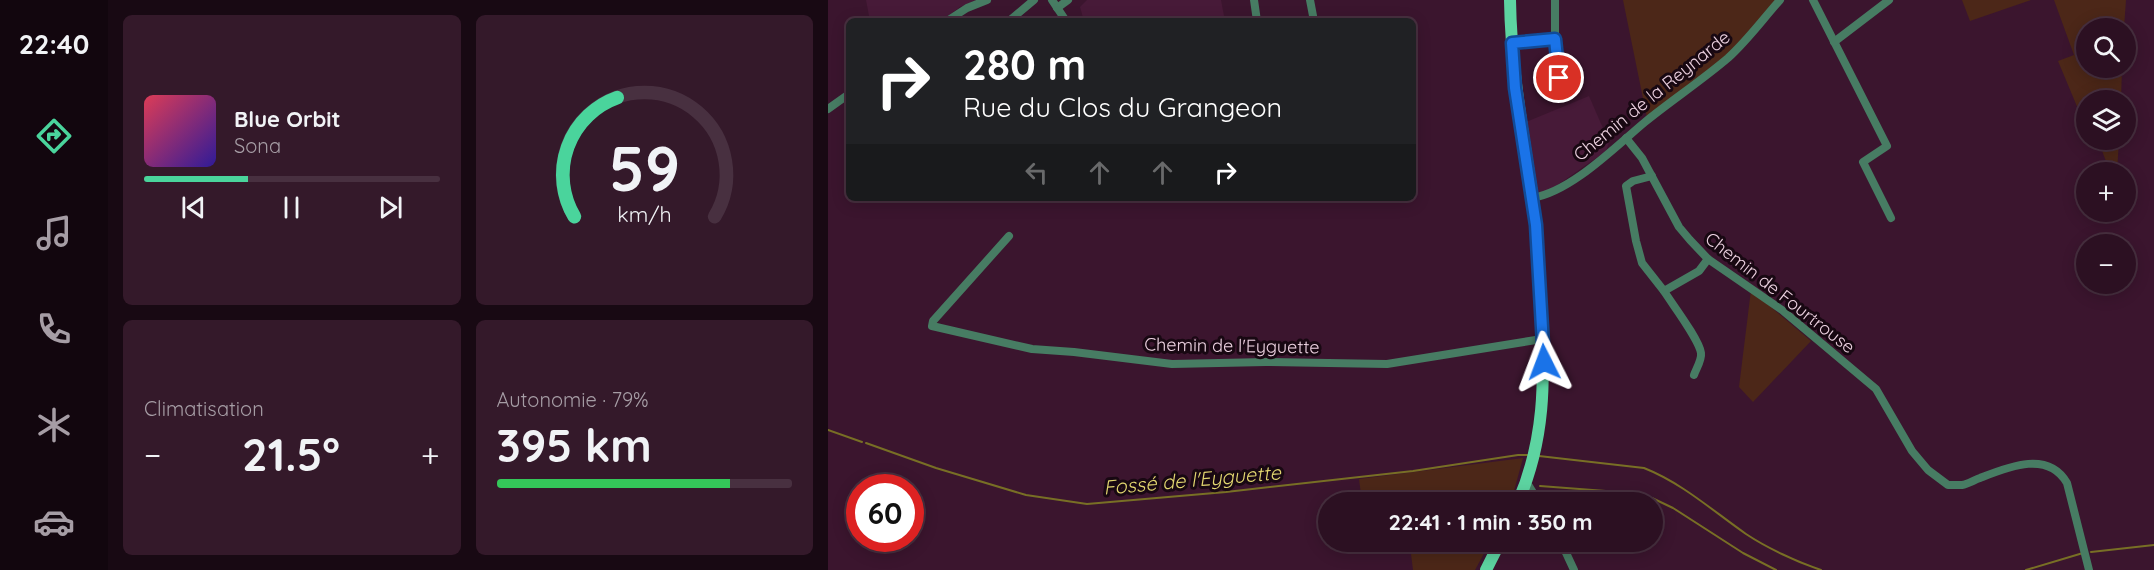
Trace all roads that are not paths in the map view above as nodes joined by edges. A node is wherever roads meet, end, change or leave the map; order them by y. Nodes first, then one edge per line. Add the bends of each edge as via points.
1 (987, 0) edge
2 (1034, 0) edge
3 (1052, 0) edge
4 (1068, 0) edge
5 (1254, 0) edge
6 (1310, 0) edge
7 (1510, 0) edge
8 (1555, 0) edge
9 (1780, 0) edge
10 (1813, 0) edge
11 (1889, 0) edge
12 (1057, 8) junction
13 (952, 18) edge
14 (1013, 18) edge
15 (1064, 18) edge
16 (1257, 18) edge
17 (1313, 18) edge
18 (1555, 39) junction
19 (1834, 42) junction
20 (1512, 43) junction
21 (1559, 78) dead end
22 (846, 96) edge
23 (828, 109) edge
24 (1626, 138) junction
25 (1652, 176) junction
26 (1532, 198) junction
27 (1891, 218) dead end
28 (1009, 236) dead end
29 (1708, 259) junction
30 (1664, 291) junction
31 (1542, 339) junction
32 (1694, 375) dead end
33 (1526, 485) junction
34 (1523, 492) edge
35 (1533, 492) edge
36 (1495, 552) edge
37 (1566, 552) edge
38 (1486, 570) edge
39 (1574, 570) edge
40 (2089, 570) edge

1 - 13 street
2 - 14 street
3 - 12 street
4 - 12 street
5 - 16 street
6 - 17 street
7 - 20 main road
8 - 18 street
9 - 24 street, Chemin de la Reynarde via 1730,56
10 - 19 street
11 - 19 street
12 - 15 street
18 - 20 street
18 - 21 street
19 - 27 street via 1887,146 1863,162
20 - 26 main road
22 - 23 street
24 - 25 street, Chemin de Fourtrouse
24 - 26 street, Chemin de la Reynarde via 1554,193
25 - 29 street, Chemin de Fourtrouse via 1683,233
25 - 30 street via 1626,186 1642,263
26 - 31 main road
28 - 31 street, Chemin de l'Eyguette via 932,326 1032,349 1172,364 1387,364
29 - 30 street via 1699,271
29 - 40 street, Chemin de Fourtrouse via 1782,310 1876,389 1912,451 1948,485 1964,484 2027,463 2056,469 2067,483
30 - 32 street via 1701,352
31 - 33 main road via 1544,382 1535,457
33 - 34 main road
33 - 35 street
36 - 38 main road
37 - 39 street

